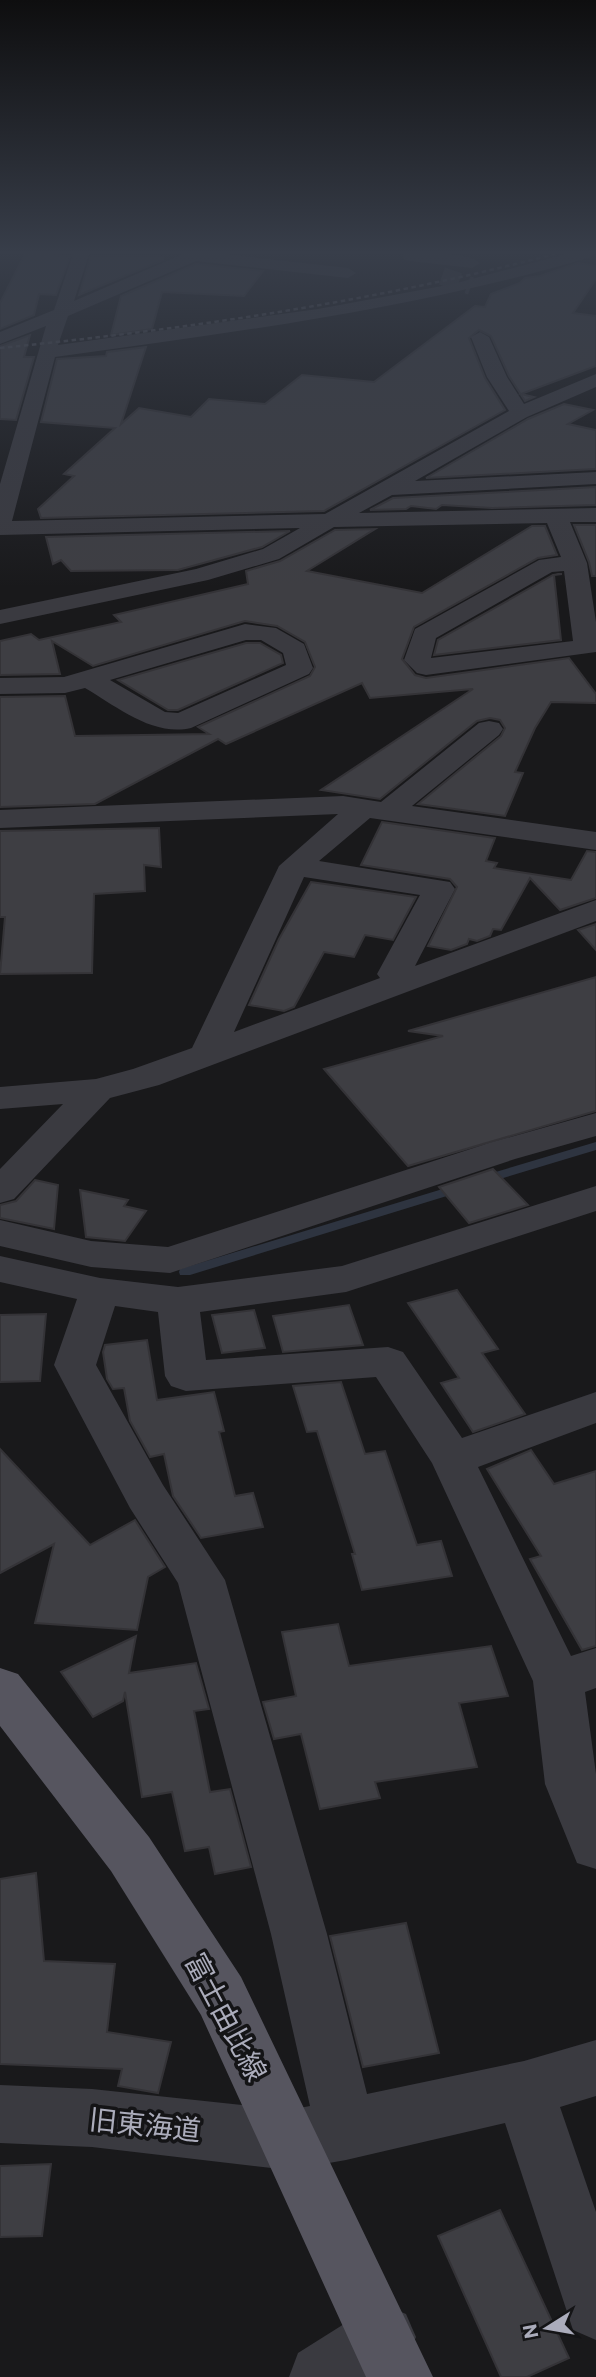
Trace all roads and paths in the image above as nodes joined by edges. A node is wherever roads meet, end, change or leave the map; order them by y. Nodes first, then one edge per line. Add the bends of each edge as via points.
1 (41, 365) edge
2 (492, 365) edge
3 (596, 380) edge
4 (520, 413) junction
5 (10, 452) edge
6 (596, 478) edge
7 (387, 489) junction
8 (596, 515) edge
9 (556, 516) junction
10 (333, 520) junction
11 (0, 526) edge
12 (575, 563) junction
13 (0, 617) edge
14 (89, 679) junction
15 (0, 686) edge
16 (489, 729) dead end
17 (374, 810) junction
18 (0, 819) edge
19 (596, 841) edge
20 (294, 866) junction
21 (596, 910) edge
22 (402, 981) junction
23 (207, 1053) junction
24 (97, 1090) junction
25 (0, 1098) edge
26 (596, 1124) edge
27 (0, 1191) edge
28 (596, 1198) edge
29 (0, 1233) edge
30 (0, 1269) edge
31 (100, 1292) junction
32 (178, 1301) junction
33 (596, 1407) edge
34 (452, 1459) junction
35 (577, 1675) edge
36 (0, 1688) edge
37 (596, 1846) edge
38 (596, 2068) edge
39 (524, 2090) junction
40 (0, 2114) edge
41 (318, 2135) junction
42 (596, 2307) edge
43 (392, 2357) edge
44 (322, 2377) edge

1 - 5 street
2 - 4 street
3 - 4 street
4 - 7 street
5 - 11 street
6 - 7 street
7 - 10 street
8 - 9 street
9 - 10 street
9 - 12 street
10 - 11 street
10 - 13 street via 256,560
12 - 12 street via 587,647 426,667 417,660 424,634 547,565
14 - 14 street via 246,632 267,633 295,649 300,668 181,722 158,719
14 - 15 street via 65,685
16 - 17 street
17 - 18 street via 343,805
17 - 19 street
17 - 20 street
20 - 22 street via 439,889 394,974
20 - 23 street
21 - 22 street
22 - 23 street
23 - 24 street
24 - 25 street
24 - 27 street
26 - 29 street via 170,1260 91,1254
28 - 32 street via 346,1279
30 - 31 street
31 - 32 street
31 - 41 street via 75,1365 146,1496 201,1580 299,1934
32 - 34 street via 186,1376 388,1362
33 - 34 street
34 - 35 street
35 - 37 street via 571,1783
36 - 41 main road, 富士由比線 via 130,1854
38 - 39 street, 旧東海道
39 - 41 street, 旧東海道
39 - 42 street
40 - 41 street, 旧東海道
41 - 43 main road, 富士由比線
43 - 44 street

